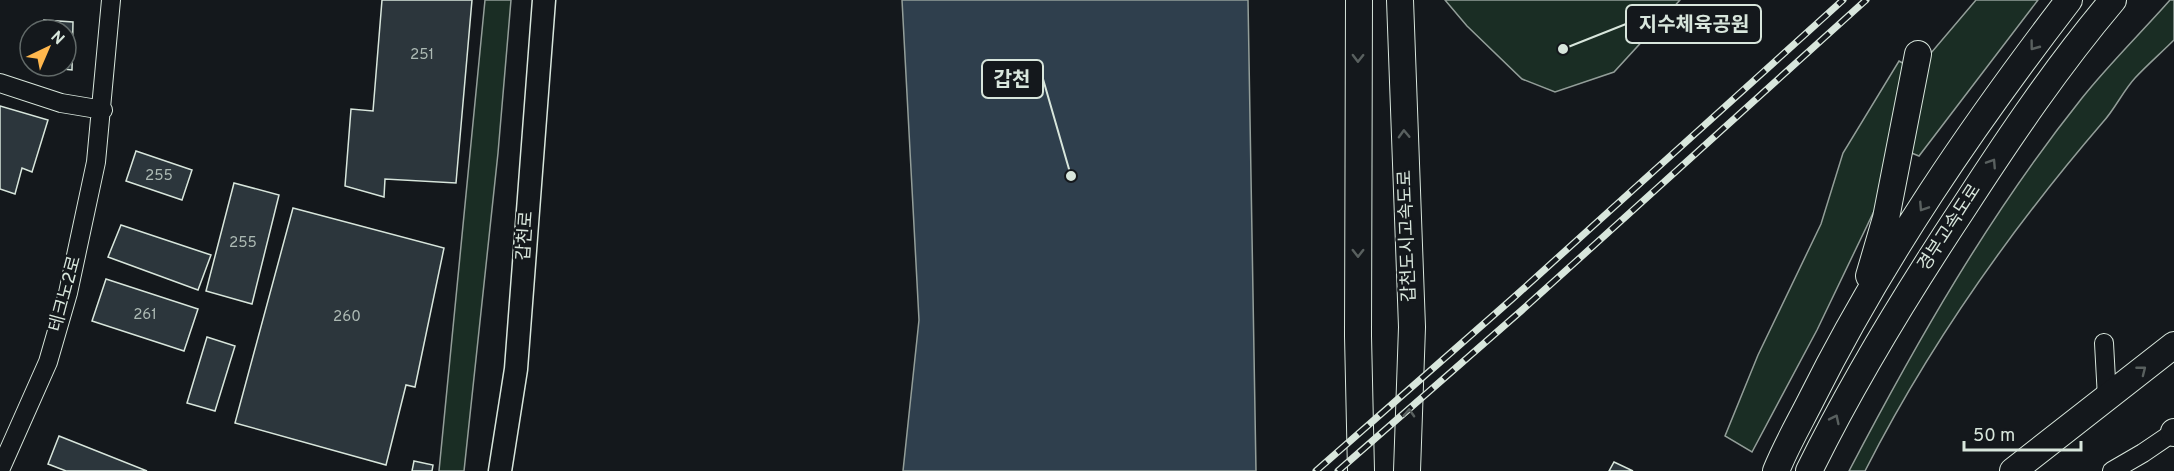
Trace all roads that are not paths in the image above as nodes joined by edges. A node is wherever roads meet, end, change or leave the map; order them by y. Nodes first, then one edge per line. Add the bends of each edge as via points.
1 (111, 0) edge
2 (544, 0) edge
3 (1359, 0) edge
4 (1400, 0) edge
5 (2069, 0) edge
6 (2113, 0) edge
7 (1918, 54) dead end
8 (0, 83) edge
9 (103, 110) junction
10 (1860, 306) junction
11 (2104, 343) dead end
12 (2174, 345) edge
13 (2107, 398) junction
14 (2174, 432) edge
15 (0, 470) edge
16 (500, 471) edge
17 (1361, 471) edge
18 (1407, 471) edge
19 (1776, 471) edge
20 (1809, 471) edge
21 (2013, 471) edge
22 (2112, 471) edge

1 - 9 street, 테크노2로
2 - 16 main road, 갑천로 via 516,369
3 -> 17 highway
18 -> 4 highway, 갑천도시고속도로 via 1412,327
5 -> 10 highway, 경부고속도로 via 1946,170
20 -> 6 highway, 경부고속도로 via 1840,408 1907,293 2009,138
7 - 10 highway via 1886,218
8 - 9 street via 61,103
9 - 15 street, 테크노2로 via 69,293 48,362
10 - 19 highway, 경부고속도로
11 - 13 street
13 -> 12 highway
13 - 21 highway
14 - 22 street

